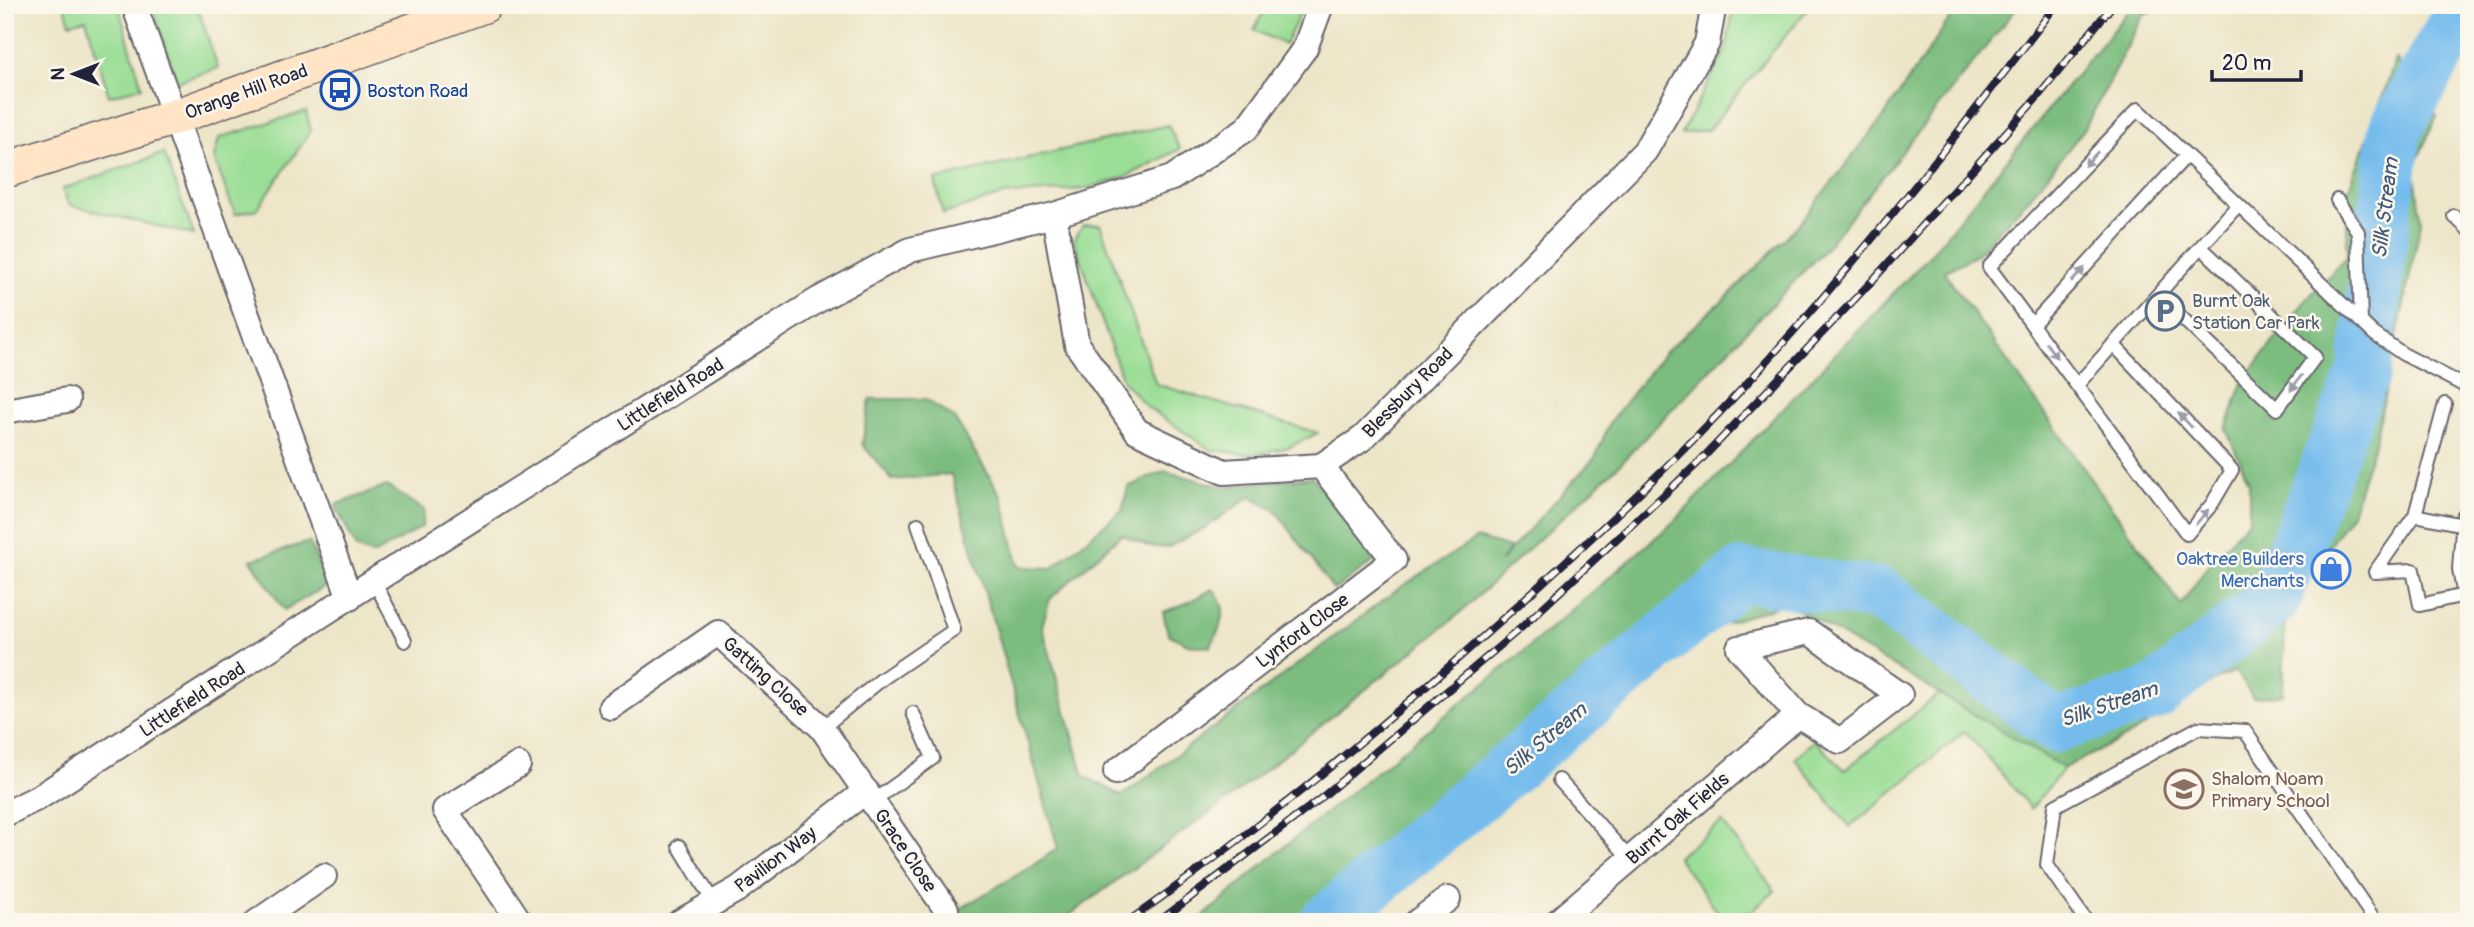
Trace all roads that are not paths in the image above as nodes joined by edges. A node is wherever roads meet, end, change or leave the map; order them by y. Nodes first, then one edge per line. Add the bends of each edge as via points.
1 (134, 5) edge
2 (484, 5) edge
3 (1321, 5) edge
4 (1714, 5) edge
5 (175, 117) junction
6 (2186, 156) junction
7 (5, 170) edge
8 (2337, 200) dead end
9 (2238, 205) junction
10 (1054, 215) junction
11 (2455, 216) dead end
12 (2469, 230) edge
13 (2201, 247) junction
14 (2158, 295) junction
15 (2361, 322) junction
16 (2032, 325) junction
17 (2113, 344) junction
18 (2077, 385) junction
19 (2469, 388) edge
20 (67, 400) dead end
21 (2445, 404) dead end
22 (5, 411) edge
23 (1321, 466) junction
24 (2415, 515) junction
25 (2469, 518) edge
26 (918, 524) dead end
27 (2468, 526) edge
28 (374, 582) junction
29 (2469, 592) edge
30 (350, 598) junction
31 (405, 641) dead end
32 (611, 707) dead end
33 (913, 713) dead end
34 (1798, 715) junction
35 (822, 728) junction
36 (518, 765) dead end
37 (1116, 772) dead end
38 (1559, 780) dead end
39 (869, 796) junction
40 (5, 814) edge
41 (679, 845) dead end
42 (1630, 859) junction
43 (324, 876) dead end
44 (1448, 899) dead end
45 (714, 903) junction
46 (946, 909) dead end
47 (257, 922) edge
48 (520, 922) edge
49 (680, 922) edge
50 (1417, 922) edge
51 (1557, 922) edge
52 (2087, 922) edge
53 (2376, 922) edge

1 - 5 street
2 - 5 street, Orange Hill Road
3 - 10 street, Littlefield Road via 1305,48 1246,129 1172,178
4 - 23 street, Blessbury Road via 1707,43 1645,151 1363,438
5 - 7 street, Orange Hill Road
5 - 30 street
6 - 9 lane
16 -> 6 lane
6 -> 16 lane via 2138,109 1989,267
8 - 15 lane via 2358,232
9 - 13 lane
9 - 15 lane
10 - 23 street via 1077,345 1137,431 1224,472
10 - 28 street, Littlefield Road via 910,250 818,300
11 - 12 lane
13 - 14 lane
13 -> 14 lane via 2315,357 2277,409
14 - 17 lane
15 - 19 lane via 2403,354
16 -> 18 lane
17 - 18 lane
18 -> 17 lane via 2187,534 2232,470
20 - 22 street
21 - 24 lane
23 - 37 street, Lynford Close via 1394,560
24 - 27 lane
24 - 29 lane via 2375,572 2413,570 2420,605
25 - 27 street
26 - 35 lane via 954,629
27 - 29 street via 2465,569
28 - 30 street, Littlefield Road
28 - 31 lane
30 - 40 street, Littlefield Road via 41,796
32 - 35 street, Gatting Close via 718,633
33 - 39 lane via 933,758
34 - 34 street via 1739,648 1810,632 1900,695 1840,741
34 - 42 street, Burnt Oak Fields
35 - 39 street, Gatting Close
36 - 48 street via 445,810
38 - 42 lane
39 - 45 street, Pavilion Way
39 - 46 street, Grace Close
41 - 45 lane
42 - 51 street, Burnt Oak Fields
43 - 47 street
44 - 50 street
45 - 49 street, Pavilion Way
52 - 53 lane via 2046,865 2054,806 2198,727 2245,731

